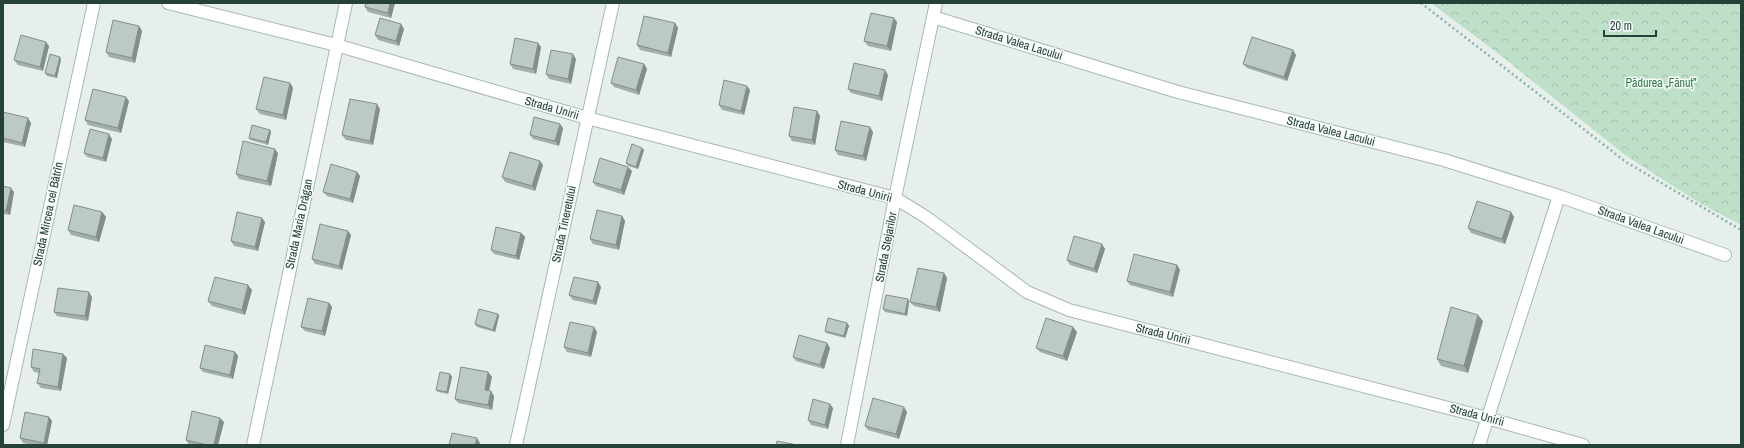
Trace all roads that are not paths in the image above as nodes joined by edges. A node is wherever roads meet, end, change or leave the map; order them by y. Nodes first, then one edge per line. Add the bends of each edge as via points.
1 (94, 3) edge
2 (168, 3) edge
3 (346, 3) edge
4 (613, 3) edge
5 (936, 3) edge
6 (933, 17) junction
7 (336, 45) junction
8 (587, 118) junction
9 (1559, 196) junction
10 (895, 198) junction
11 (1725, 255) dead end
12 (1487, 418) junction
13 (3, 425) edge
14 (253, 445) edge
15 (516, 445) edge
16 (847, 445) edge
17 (1479, 445) edge
18 (1584, 445) edge

1 - 13 street, Strada Mircea cel Bătrîn
2 - 7 street, Strada Unirii
3 - 7 street, Strada Maria Drăgan
4 - 8 street, Strada Tineretului
5 - 6 street, Strada Stejarilor
6 - 9 street, Strada Valea Lacului via 1178,92 1444,160
6 - 10 street, Strada Stejarilor
7 - 8 street, Strada Unirii
7 - 14 street, Strada Maria Drăgan
8 - 10 street, Strada Unirii
8 - 15 street, Strada Tineretului
9 - 11 street, Strada Valea Lacului
9 - 12 street
10 - 12 street, Strada Unirii via 926,217 1027,292 1069,310
10 - 16 street, Strada Stejarilor
12 - 17 street
12 - 18 street, Strada Unirii

